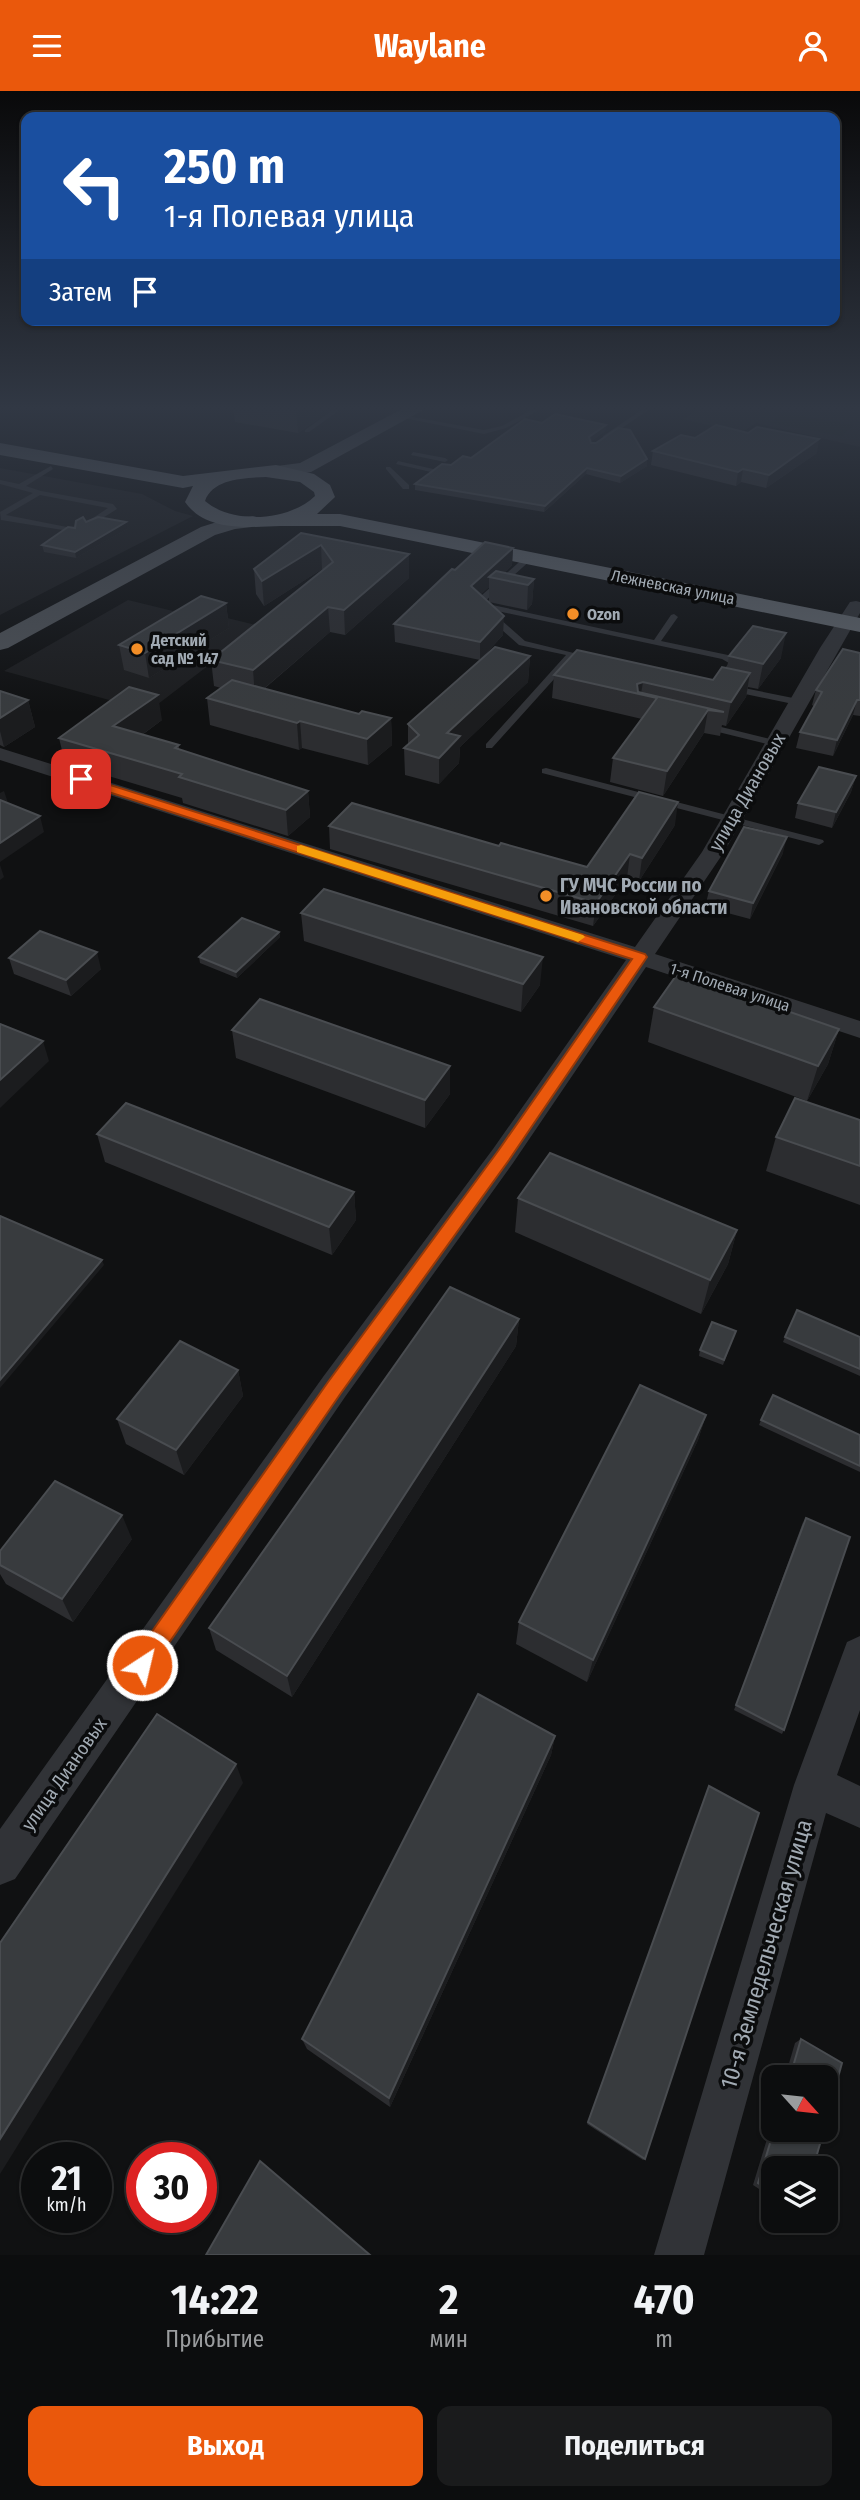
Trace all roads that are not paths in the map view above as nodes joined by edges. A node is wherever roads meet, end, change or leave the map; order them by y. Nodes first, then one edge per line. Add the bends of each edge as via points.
1 (9, 510) edge
2 (111, 510) edge
3 (201, 510) edge
4 (206, 510) edge
5 (310, 510) edge
6 (364, 510) edge
7 (280, 520) junction
8 (253, 522) junction
9 (90, 524) edge
10 (72, 530) edge
11 (529, 558) junction
12 (477, 604) junction
13 (855, 615) edge
14 (674, 617) dead end
15 (0, 632) edge
16 (0, 643) edge
17 (656, 643) junction
18 (572, 654) junction
19 (598, 660) edge
20 (724, 675) edge
21 (718, 685) edge
22 (798, 702) junction
23 (688, 723) edge
24 (775, 743) junction
25 (489, 746) dead end
26 (0, 754) edge
27 (546, 771) dead end
28 (731, 820) junction
29 (819, 842) dead end
30 (641, 957) junction
31 (860, 1030) edge
32 (860, 1655) edge
33 (814, 1785) junction
34 (860, 1808) edge
35 (2, 1857) edge
36 (679, 2255) edge

1 - 10 lane via 1,515
2 - 9 lane
3 - 15 main road via 207,519 190,531
4 - 8 highway via 225,519
5 - 7 highway
6 - 13 highway, Лежневская улица
7 - 8 highway
7 - 11 highway, Лежневская улица via 334,519
8 - 16 main road via 208,531
11 - 12 lane
11 - 13 highway, Лежневская улица
12 - 17 lane
12 - 18 lane via 522,643
13 - 22 street, улица Диановых
14 - 17 lane
17 - 20 lane via 725,657 734,663
18 - 19 lane
18 - 25 lane
21 - 22 lane
22 - 24 street, улица Диановых
23 - 24 lane
24 - 28 street, улица Диановых
26 - 30 street, 1-я Полевая улица
27 - 28 lane
28 - 29 lane
28 - 30 street, улица Диановых
30 - 31 street, 1-я Полевая улица
30 - 35 street, улица Диановых
32 - 33 street, 10-я Земледельческая улица
33 - 34 street
33 - 36 street, 10-я Земледельческая улица

